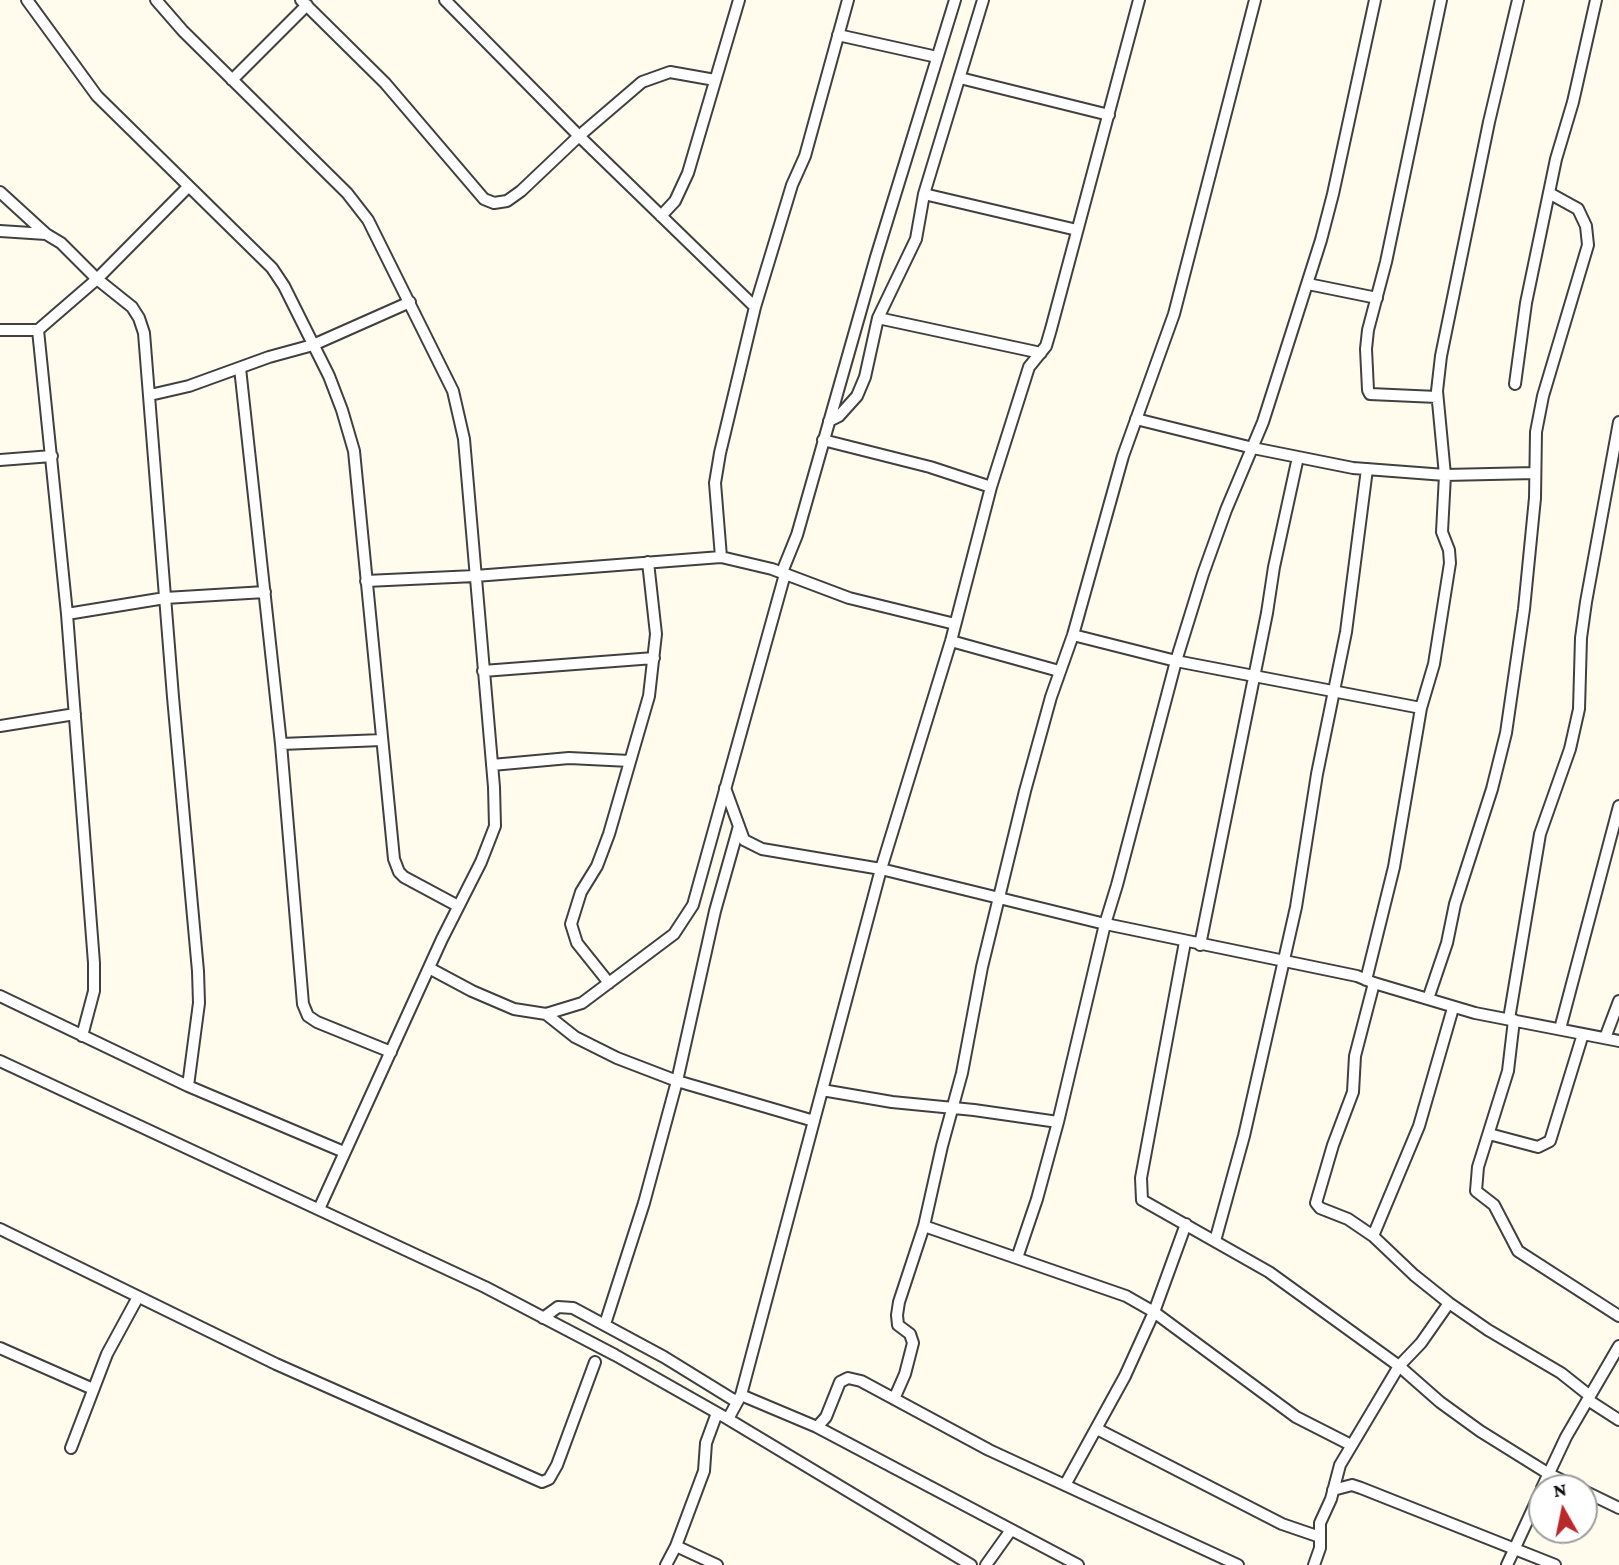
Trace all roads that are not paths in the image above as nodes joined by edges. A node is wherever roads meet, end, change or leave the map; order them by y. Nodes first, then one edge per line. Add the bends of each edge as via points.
1 (27, 0) edge
2 (156, 0) edge
3 (445, 0) edge
4 (739, 0) edge
5 (848, 0) edge
6 (955, 0) edge
7 (983, 0) edge
8 (1139, 0) edge
9 (1255, 0) edge
10 (1375, 0) edge
11 (1441, 0) edge
12 (1518, 0) edge
13 (1596, 0) edge
14 (304, 2) edge
15 (838, 35) junction
16 (937, 57) junction
17 (960, 78) junction
18 (232, 80) junction
19 (715, 80) junction
20 (1109, 115) junction
21 (579, 136) junction
22 (188, 187) junction
23 (0, 192) edge
24 (1549, 193) junction
25 (924, 194) junction
26 (662, 216) junction
27 (1077, 230) junction
28 (0, 232) edge
29 (46, 234) junction
30 (97, 279) junction
31 (1308, 284) junction
32 (1377, 298) junction
33 (410, 302) junction
34 (755, 307) junction
35 (878, 318) junction
36 (0, 330) edge
37 (38, 330) junction
38 (313, 345) junction
39 (1041, 353) junction
40 (240, 368) junction
41 (1514, 384) dead end
42 (149, 395) junction
43 (1437, 397) junction
44 (1136, 419) junction
45 (829, 421) junction
46 (1619, 422) edge
47 (823, 440) junction
48 (1253, 448) junction
49 (52, 456) junction
50 (1298, 457) junction
51 (0, 460) edge
52 (1367, 469) junction
53 (1535, 473) junction
54 (1445, 475) junction
55 (991, 487) junction
56 (721, 557) junction
57 (648, 562) junction
58 (784, 573) junction
59 (475, 576) junction
60 (366, 581) junction
61 (265, 592) junction
62 (165, 598) junction
63 (67, 614) junction
64 (955, 624) junction
65 (1073, 635) junction
66 (951, 641) junction
67 (654, 658) junction
68 (1177, 661) junction
69 (483, 671) junction
70 (1059, 671) junction
71 (1254, 677) junction
72 (1332, 692) junction
73 (1422, 708) junction
74 (75, 714) junction
75 (0, 726) edge
76 (382, 740) junction
77 (281, 744) junction
78 (630, 761) junction
79 (492, 765) junction
80 (725, 788) junction
81 (1619, 806) edge
82 (738, 826) junction
83 (881, 869) junction
84 (998, 899) junction
85 (458, 906) junction
86 (1105, 924) junction
87 (1185, 942) junction
88 (1200, 944) junction
89 (1285, 961) junction
90 (429, 968) junction
91 (1370, 982) junction
92 (609, 983) junction
93 (0, 996) edge
94 (1428, 999) junction
95 (1619, 1000) edge
96 (1454, 1008) junction
97 (546, 1014) junction
98 (1511, 1020) junction
99 (1560, 1029) junction
100 (1583, 1034) junction
101 (82, 1036) junction
102 (1605, 1038) junction
103 (1619, 1041) edge
104 (391, 1052) junction
105 (0, 1061) edge
106 (677, 1081) junction
107 (188, 1086) junction
108 (822, 1090) junction
109 (952, 1108) junction
110 (814, 1121) junction
111 (1058, 1122) junction
112 (1489, 1133) junction
113 (345, 1152) junction
114 (319, 1209) junction
115 (1186, 1224) junction
116 (924, 1226) junction
117 (0, 1229) edge
118 (1373, 1236) junction
119 (1215, 1241) junction
120 (1017, 1258) junction
121 (138, 1297) junction
122 (1449, 1303) junction
123 (1154, 1312) junction
124 (1619, 1316) edge
125 (543, 1318) junction
126 (605, 1324) junction
127 (1619, 1346) edge
128 (0, 1348) edge
129 (596, 1362) dead end
130 (1399, 1366) junction
131 (93, 1388) junction
132 (1589, 1398) junction
133 (739, 1399) junction
134 (894, 1399) junction
135 (717, 1413) junction
136 (728, 1419) junction
137 (1619, 1420) edge
138 (817, 1427) junction
139 (1097, 1429) junction
140 (1351, 1445) junction
141 (71, 1448) dead end
142 (1549, 1474) joint
143 (1065, 1485) junction
144 (1334, 1490) junction
145 (1598, 1498) edge
146 (1619, 1508) edge
147 (1528, 1518) edge
148 (1011, 1530) junction
149 (1320, 1537) junction
150 (676, 1546) junction
151 (1514, 1548) junction
152 (666, 1565) edge
153 (716, 1565) edge
154 (971, 1565) edge
155 (986, 1565) edge
156 (1078, 1565) edge
157 (1238, 1565) edge
158 (1314, 1565) edge
159 (1507, 1565) edge
160 (1555, 1565) edge

1 - 22 street via 97,96
2 - 18 street
3 - 21 street
4 - 19 street
5 - 15 street
6 - 16 street
7 - 17 street
8 - 20 street
9 - 44 street via 1174,314
10 - 31 street via 1333,194
11 - 32 street
12 - 43 street via 1473,194
13 - 24 street
14 - 18 street
14 - 21 street via 385,83 490,202 502,203 521,191
15 - 16 street
15 - 34 street via 805,156
16 - 45 street
17 - 20 street
17 - 25 street
18 - 33 street via 352,199 376,234
19 - 21 street via 676,72 645,80
19 - 26 street via 688,173
20 - 27 street
21 - 26 street
22 - 30 street
22 - 38 street via 272,268
23 - 29 street
24 - 41 street
24 - 53 street via 1578,209 1588,246 1543,396
25 - 27 street
25 - 35 street via 916,239
26 - 34 street
27 - 39 street
28 - 29 street
29 - 30 street
30 - 37 street
30 - 42 street via 139,318
31 - 32 street
31 - 48 street
32 - 43 street via 1366,349 1368,392
33 - 38 street
33 - 59 street via 461,417
34 - 56 street via 717,470
35 - 39 street
35 - 45 street via 857,396
36 - 37 street
37 - 49 street
38 - 40 street
38 - 60 street via 342,410 354,451
39 - 55 street via 1029,368
40 - 42 street
40 - 61 street
42 - 62 street
43 - 54 street
44 - 48 street
44 - 65 street
45 - 47 street
46 - 98 street via 1584,614 1578,709 1570,749 1540,834
47 - 55 street
47 - 58 street
48 - 50 street
48 - 68 street via 1226,510
49 - 51 street
49 - 63 street
50 - 52 street
50 - 71 street
52 - 54 street
52 - 72 street via 1346,632
53 - 54 street
53 - 94 street via 1524,609 1506,733
54 - 73 street via 1442,532 1450,563
55 - 64 street
56 - 57 street
56 - 58 street
57 - 59 street
57 - 67 street
58 - 64 street via 849,598
58 - 80 street
59 - 60 street
59 - 69 street
60 - 76 street
61 - 62 street
61 - 77 street
62 - 63 street
62 - 107 street via 199,987
63 - 74 street
64 - 66 street
65 - 68 street
65 - 70 street
66 - 70 street
66 - 83 street
67 - 69 street
67 - 78 street via 649,696
68 - 71 street
68 - 86 street
69 - 79 street
70 - 84 street
71 - 72 street
71 - 88 street
72 - 73 street
72 - 89 street
73 - 91 street
74 - 75 street
74 - 101 street via 95,977
76 - 77 street
76 - 85 street via 399,872
77 - 104 street via 305,1012 317,1023
78 - 79 street via 569,758
78 - 92 street via 609,834 571,924 577,943
79 - 85 street via 495,826
80 - 82 street
80 - 92 street via 693,905 674,934
81 - 99 street
82 - 83 street via 744,840 762,849
82 - 106 street
83 - 84 street
83 - 108 street
84 - 86 street
84 - 109 street
85 - 90 street
86 - 87 street
86 - 111 street
87 - 88 street
87 - 115 street via 1140,1192 1145,1203
88 - 89 street
89 - 91 street
89 - 119 street
90 - 97 street via 514,1009
90 - 104 street
91 - 94 street
91 - 118 street via 1355,1056 1353,1092 1316,1199 1320,1208
92 - 97 street via 582,1003
93 - 101 street
94 - 96 street
95 - 102 street
96 - 98 street
96 - 118 street via 1419,1126
97 - 106 street via 575,1037
98 - 99 street
98 - 112 street via 1508,1071
99 - 100 street
100 - 102 street
100 - 112 street via 1549,1141 1538,1147
101 - 107 street
102 - 103 street
104 - 113 street
105 - 114 street
106 - 110 street
106 - 126 street
107 - 113 street
108 - 109 street
108 - 110 street
109 - 111 street
109 - 116 street
110 - 133 street
111 - 120 street
112 - 124 street via 1476,1191 1493,1205 1514,1246
113 - 114 street
114 - 125 street
115 - 119 street
115 - 123 street
116 - 120 street
116 - 134 street via 897,1315 898,1325 913,1343
117 - 121 street
118 - 122 street
119 - 130 street via 1269,1272
120 - 123 street via 1115,1291
121 - 129 street via 542,1482 557,1465
121 - 131 street
122 - 130 street
122 - 132 street via 1561,1373
123 - 139 street
123 - 140 street via 1287,1411
125 - 126 street via 567,1306
125 - 135 street
126 - 133 street
127 - 132 street
128 - 131 street
130 - 140 street
130 - 142 street via 1450,1409
131 - 141 street
132 - 137 street
132 - 142 street
133 - 136 street
133 - 138 street
134 - 138 street via 861,1381 843,1380
134 - 143 street
135 - 136 street
135 - 150 street via 706,1443 704,1471
136 - 154 street
138 - 148 street
139 - 143 street
139 - 149 street via 1282,1524
140 - 144 street
143 - 157 street
144 - 149 street via 1320,1523
144 - 151 street via 1352,1485
145 - 146 street
147 - 151 street
148 - 155 street
148 - 156 street
149 - 158 street
150 - 152 street
150 - 153 street
151 - 159 street
151 - 160 street

